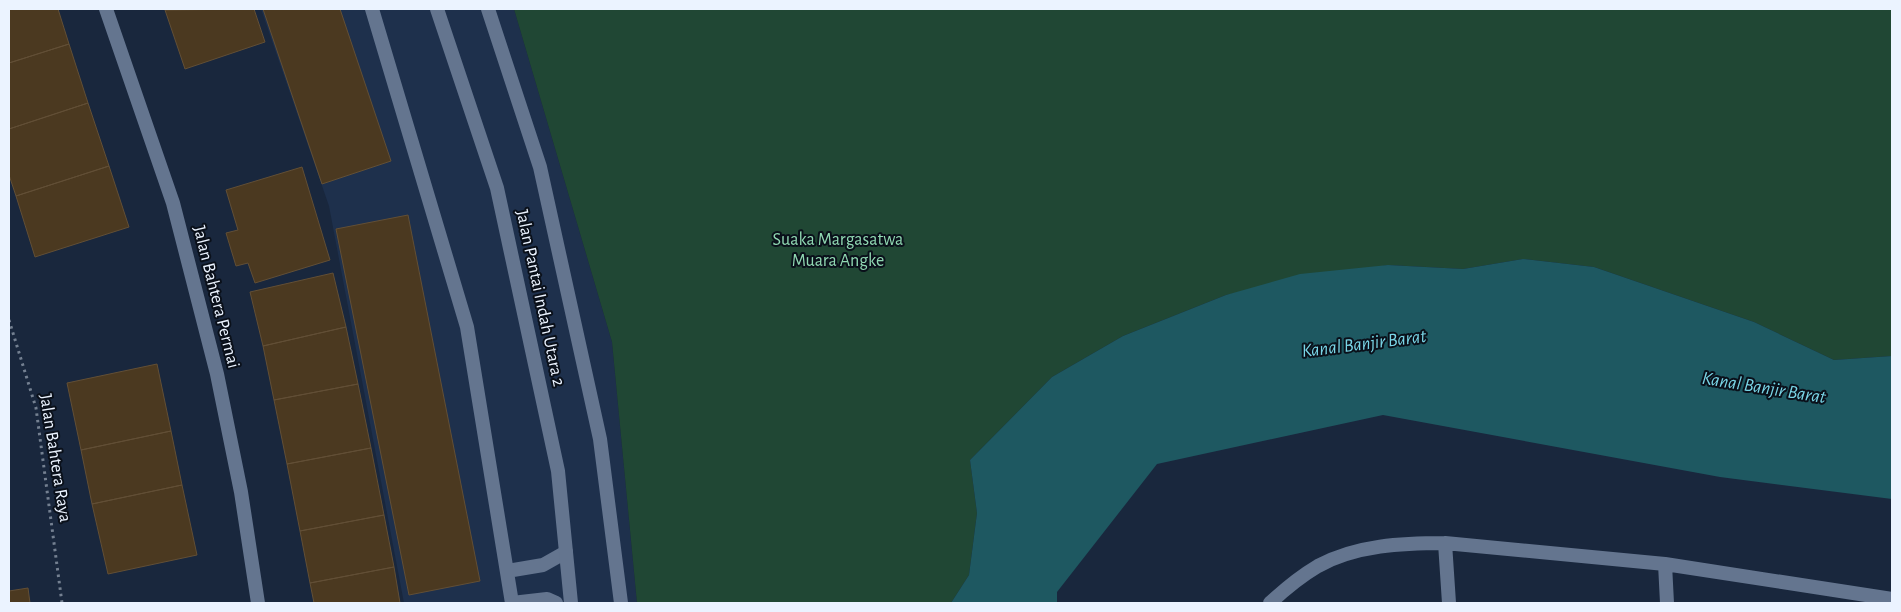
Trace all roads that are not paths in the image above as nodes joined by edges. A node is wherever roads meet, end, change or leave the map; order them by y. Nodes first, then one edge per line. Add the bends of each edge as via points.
1 (106, 9) edge
2 (372, 9) edge
3 (437, 9) edge
4 (488, 9) edge
5 (1445, 543) junction
6 (566, 552) junction
7 (1665, 564) junction
8 (506, 571) junction
9 (1892, 599) edge
10 (1872, 600) edge
11 (258, 603) edge
12 (512, 603) edge
13 (556, 603) edge
14 (571, 603) edge
15 (621, 603) edge
16 (1270, 603) edge
17 (1449, 603) edge
18 (1667, 603) edge

1 - 11 street, Jalan Bahtera Permai via 173,203 214,364 241,492
2 - 8 street via 467,327
3 - 6 street, Jalan Pantai Indah Utara 2 via 497,188 558,471
4 - 15 street, Jalan Pantai Indah Utara 2 via 540,167 598,429
5 - 7 street
5 - 16 street via 1412,543 1351,552 1318,566
5 - 17 street
6 - 8 street via 543,566
6 - 14 street, Jalan Pantai Indah Utara 2
7 - 10 street
7 - 18 street
8 - 12 street
9 - 10 street
12 - 13 street via 547,599

